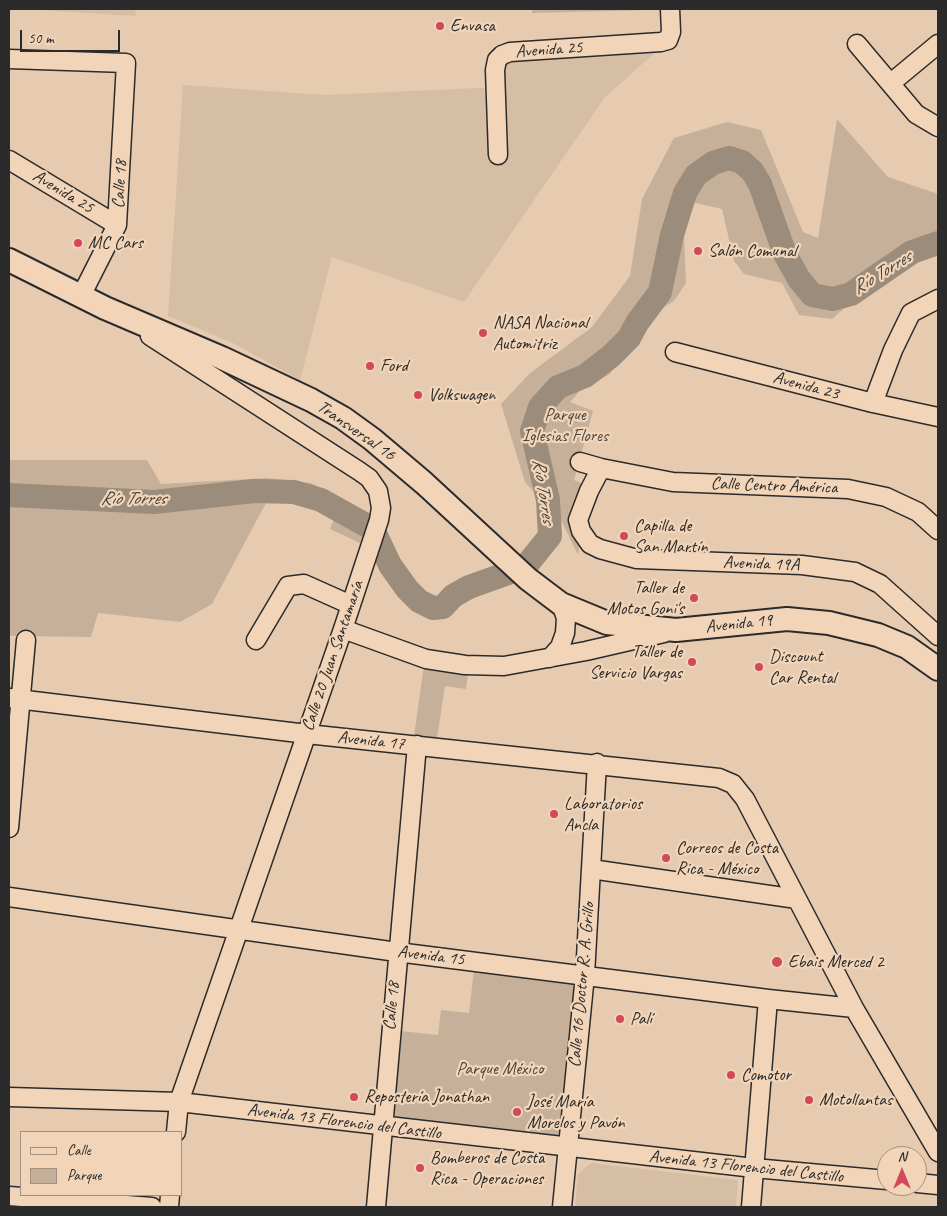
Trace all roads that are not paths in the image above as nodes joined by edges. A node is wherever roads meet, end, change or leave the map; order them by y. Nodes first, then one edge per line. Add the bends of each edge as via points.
1 (670, 9) edge
2 (857, 44) dead end
3 (938, 44) edge
4 (9, 59) edge
5 (891, 83) junction
6 (938, 127) edge
7 (498, 155) dead end
8 (9, 160) edge
9 (117, 225) junction
10 (9, 260) edge
11 (81, 296) junction
12 (938, 299) edge
13 (106, 308) junction
14 (675, 352) dead end
15 (873, 403) junction
16 (938, 417) edge
17 (580, 462) dead end
18 (601, 468) junction
19 (938, 530) edge
20 (561, 604) junction
21 (351, 605) junction
22 (343, 630) junction
23 (676, 630) junction
24 (938, 636) edge
25 (26, 640) dead end
26 (256, 640) dead end
27 (934, 656) edge
28 (550, 658) junction
29 (15, 699) edge
30 (307, 734) junction
31 (417, 745) junction
32 (597, 763) junction
33 (9, 828) edge
34 (591, 869) junction
35 (9, 897) edge
36 (797, 898) junction
37 (239, 930) junction
38 (397, 952) junction
39 (585, 975) junction
40 (768, 999) junction
41 (854, 1008) junction
42 (9, 1097) edge
43 (179, 1102) junction
44 (382, 1126) junction
45 (176, 1131) edge
46 (567, 1148) junction
47 (938, 1152) edge
48 (754, 1168) junction
49 (877, 1179) edge
50 (9, 1196) edge
51 (152, 1207) edge
52 (376, 1207) edge
53 (562, 1207) edge
54 (750, 1207) edge

1 - 7 street, Avenida 25 via 668,40 502,55 495,70
2 - 5 street
3 - 5 street
4 - 9 street, Calle 18 via 126,63
5 - 6 street via 916,114
8 - 9 street, Avenida 25
9 - 11 street, Calle 18
10 - 11 main road, Transversal 16
11 - 13 main road, Transversal 16
12 - 15 street via 910,313
13 - 20 main road, Transversal 16 via 222,358 343,418 424,483 528,579
13 - 21 street, Calle 20 Juan Santamaría via 369,478 378,490 380,520
14 - 15 street, Avenida 23
15 - 16 street, Avenida 23
17 - 18 street, Calle Centro América
18 - 19 street, Calle Centro América via 673,482 848,488 902,504 918,512
18 - 24 street, Avenida 19A via 578,520 590,544 600,549 637,559 802,565 855,572 880,584
20 - 23 main road, Transversal 16 via 607,623
20 - 28 street via 566,618 565,633 560,647
21 - 22 street, Calle 20 Juan Santamaría
21 - 26 street via 304,584 294,584 284,591
22 - 28 street, Avenida 19 via 426,658 465,664 504,666
22 - 30 street, Calle 20 Juan Santamaría
23 - 27 main road, Avenida 19 via 787,619 878,635
23 - 28 street, Avenida 19
25 - 29 street
29 - 30 street, Avenida 17
29 - 33 street
30 - 31 street, Avenida 17
30 - 37 street, Calle 20 Juan Santamaría
31 - 32 street, Avenida 17
31 - 38 street, Calle 18
32 - 34 street, Calle 16 Doctor R. A. Grillo
32 - 36 street, Avenida 17 via 719,778 733,784 746,799
34 - 36 street
34 - 39 street, Calle 16 Doctor R. A. Grillo
35 - 37 street, Avenida 15
36 - 41 street
37 - 38 street, Avenida 15
37 - 43 street, Calle 20 Juan Santamaría
38 - 39 street, Avenida 15
38 - 44 street, Calle 18
39 - 40 street, Avenida 15
39 - 46 street, Calle 16 Doctor R. A. Grillo
40 - 41 street, Avenida 15
40 - 48 street
41 - 47 street
42 - 43 street, Avenida 13 Florencio del Castillo
43 - 44 street, Avenida 13 Florencio del Castillo
43 - 45 street, Calle 20 Juan Santamaría
44 - 46 street, Avenida 13 Florencio del Castillo
44 - 52 street, Calle 18
46 - 48 street, Avenida 13 Florencio del Castillo
46 - 53 street, Calle 16 Doctor R. A. Grillo
48 - 49 street, Avenida 13 Florencio del Castillo
48 - 54 street
50 - 51 street

